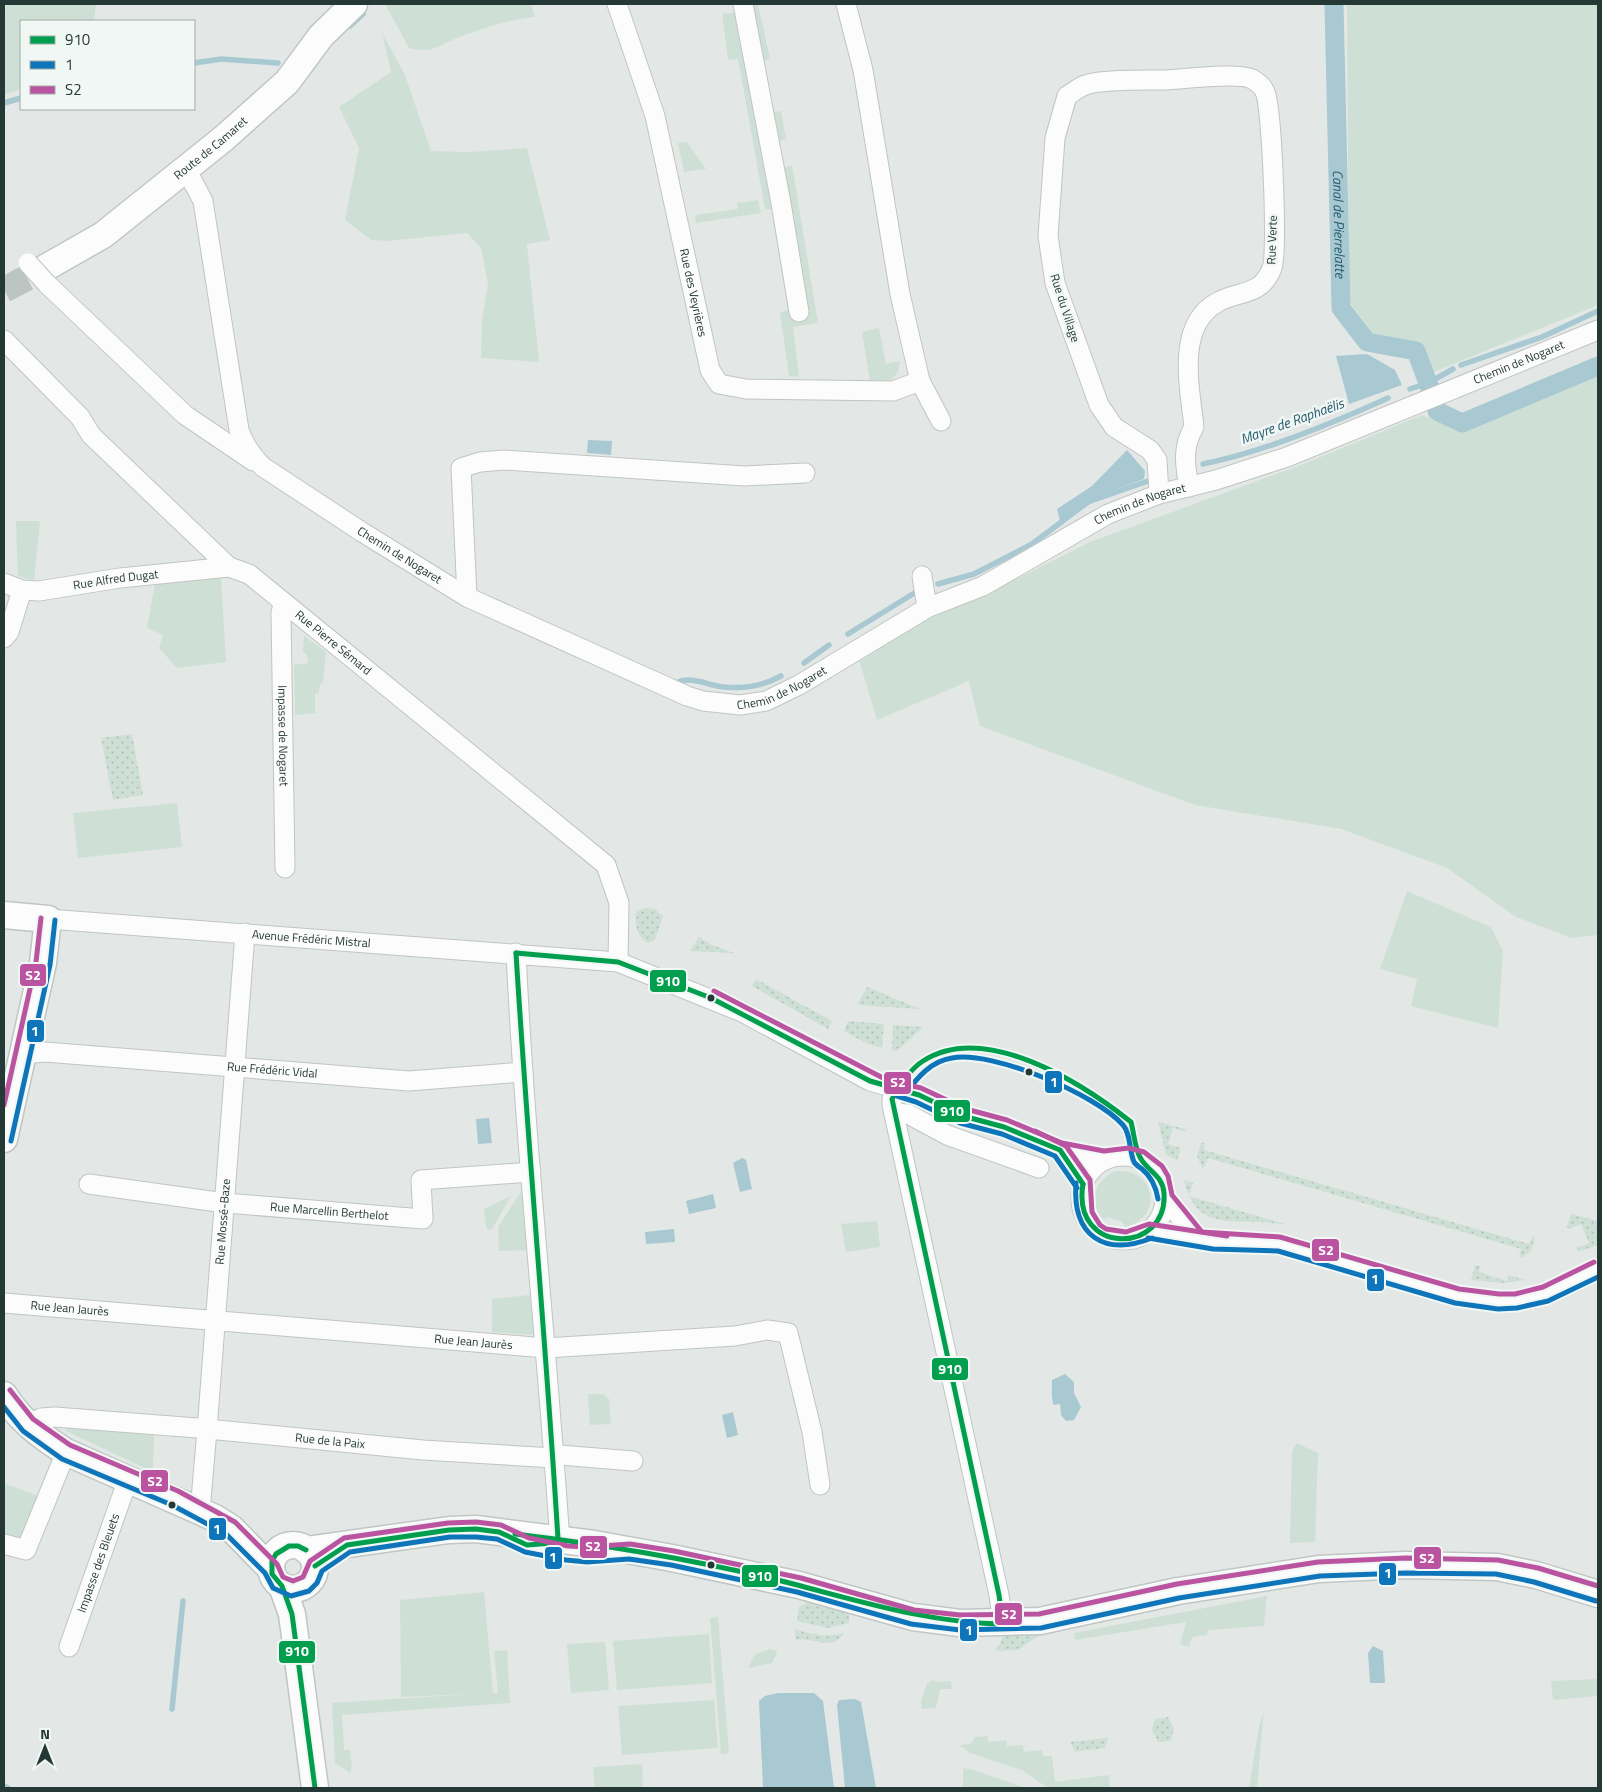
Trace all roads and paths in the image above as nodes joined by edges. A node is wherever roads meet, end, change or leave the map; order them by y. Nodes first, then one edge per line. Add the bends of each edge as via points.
1 (354, 4) edge
2 (617, 4) edge
3 (743, 4) edge
4 (846, 4) edge
5 (1127, 81) joint
6 (186, 169) junction
7 (40, 272) joint
8 (800, 312) dead end
9 (1598, 330) edge
10 (4, 340) edge
11 (920, 381) junction
12 (942, 421) dead end
13 (263, 467) junction
14 (805, 473) dead end
15 (1189, 487) junction
16 (1159, 494) junction
17 (229, 567) junction
18 (922, 576) dead end
19 (4, 583) edge
20 (22, 590) junction
21 (468, 597) junction
22 (283, 604) junction
23 (927, 608) junction
24 (4, 638) edge
25 (285, 868) dead end
26 (4, 916) edge
27 (48, 919) junction
28 (245, 933) junction
29 (516, 953) junction
30 (618, 962) junction
31 (23, 1054) junction
32 (234, 1068) junction
33 (522, 1072) junction
34 (899, 1089) junction
35 (894, 1113) junction
36 (4, 1139) edge
37 (1060, 1150) junction
38 (1104, 1159) junction
39 (1039, 1168) dead end
40 (531, 1172) junction
41 (88, 1184) dead end
42 (1082, 1184) junction
43 (1165, 1198) junction
44 (225, 1203) junction
45 (1149, 1231) junction
46 (1198, 1239) junction
47 (1598, 1270) edge
48 (4, 1303) edge
49 (215, 1320) junction
50 (546, 1348) junction
51 (4, 1396) edge
52 (28, 1425) junction
53 (207, 1430) junction
54 (66, 1452) junction
55 (554, 1458) junction
56 (633, 1462) dead end
57 (128, 1479) junction
58 (820, 1484) dead end
59 (197, 1509) junction
60 (499, 1532) junction
61 (558, 1538) junction
62 (4, 1544) edge
63 (527, 1545) junction
64 (629, 1551) junction
65 (294, 1568) junction
66 (1598, 1594) edge
67 (1003, 1624) junction
68 (69, 1647) dead end
69 (315, 1788) edge

1 - 6 street, Route de Camaret via 321,36 287,82
2 - 11 street, Rue des Veyrières via 655,116 710,370 719,384 746,389 893,392
3 - 8 street
4 - 11 street via 864,70 900,294
5 - 15 street, Rue Verte via 1243,76 1260,85 1268,100 1273,166 1274,266 1264,284 1218,301 1202,314 1192,338 1188,363 1194,427 1188,436 1184,454
5 - 16 street, Rue du Village via 1084,85 1067,96 1055,138 1048,236 1055,283 1099,406 1114,427 1150,450 1157,460
6 - 7 street, Route de Camaret via 103,235
6 - 13 street, Chemin de Nogaret via 202,201 239,430 247,449
7 - 13 street via 185,416
9 - 15 street, Chemin de Nogaret via 1286,457
10 - 17 street, Rue Pierre Sémard via 80,417 91,434
11 - 12 street
13 - 21 street, Chemin de Nogaret
14 - 21 street via 744,476 504,460 461,468
15 - 16 street, Chemin de Nogaret
16 - 23 street, Chemin de Nogaret via 1108,514 983,586
17 - 20 street, Rue Alfred Dugat via 120,578 39,591
17 - 22 street, Rue Pierre Sémard via 249,574
18 - 23 street
19 - 20 street, Rue Alfred Dugat
20 - 24 street via 9,632
21 - 23 street, Chemin de Nogaret via 687,696 703,702 740,705 766,701 799,685
22 - 25 street, Impasse de Nogaret
22 - 30 street, Rue Pierre Sémard via 606,865 619,902
26 - 27 street, Avenue Frédéric Mistral
27 - 28 street, Avenue Frédéric Mistral
27 - 31 street via 43,963
28 - 29 street, Avenue Frédéric Mistral
28 - 32 street, Rue Mossé-Baze
29 - 30 street, Avenue Frédéric Mistral
29 - 33 street
30 - 34 street, Avenue Frédéric Mistral via 711,998 870,1081
31 - 32 street, Rue Frédéric Vidal via 45,1052
31 - 36 street
32 - 33 street, Rue Frédéric Vidal via 409,1081
32 - 44 street, Rue Mossé-Baze
33 - 40 street
34 - 35 street via 892,1099
34 - 37 street, Avenue Frédéric Mistral via 963,1116 1004,1127
35 - 39 street via 908,1114 947,1135
35 - 67 street
37 - 38 street, Avenue Frédéric Mistral
37 - 42 street
38 - 42 street
38 - 43 street via 1129,1156 1149,1165 1161,1179
40 - 44 street, Rue Marcellin Berthelot via 421,1180 423,1220
40 - 50 street
41 - 44 street, Rue Marcellin Berthelot
42 - 45 street via 1082,1211 1098,1232 1123,1240 1137,1238
43 - 45 street via 1158,1222
43 - 46 street
44 - 49 street, Rue Mossé-Baze
45 - 46 street
46 - 47 street via 1279,1244 1457,1296 1485,1301 1533,1300
48 - 49 street, Rue Jean Jaurès
49 - 50 street, Rue Jean Jaurès
49 - 53 street, Rue Mossé-Baze
50 - 55 street
50 - 58 street, Rue Jean Jaurès via 735,1336 767,1330 788,1333 812,1432
51 - 52 street
52 - 53 street, Rue de la Paix via 41,1418 55,1417
52 - 54 street
53 - 55 street, Rue de la Paix via 423,1450
53 - 59 street, Rue Mossé-Baze via 201,1500
54 - 57 street
54 - 62 street via 26,1550
55 - 56 street, Rue de la Paix via 560,1455
55 - 61 street
57 - 59 street
57 - 68 street, Impasse des Bleuets
59 - 65 street via 230,1528 250,1530
60 - 61 street
60 - 63 street
60 - 65 street via 449,1530 347,1546
61 - 63 street via 553,1543
61 - 64 street
63 - 64 street via 587,1555
64 - 67 street via 799,1585 914,1617
65 - 69 street via 293,1624
66 - 67 street via 1497,1567 1406,1565 1319,1568 1178,1591 1040,1621

